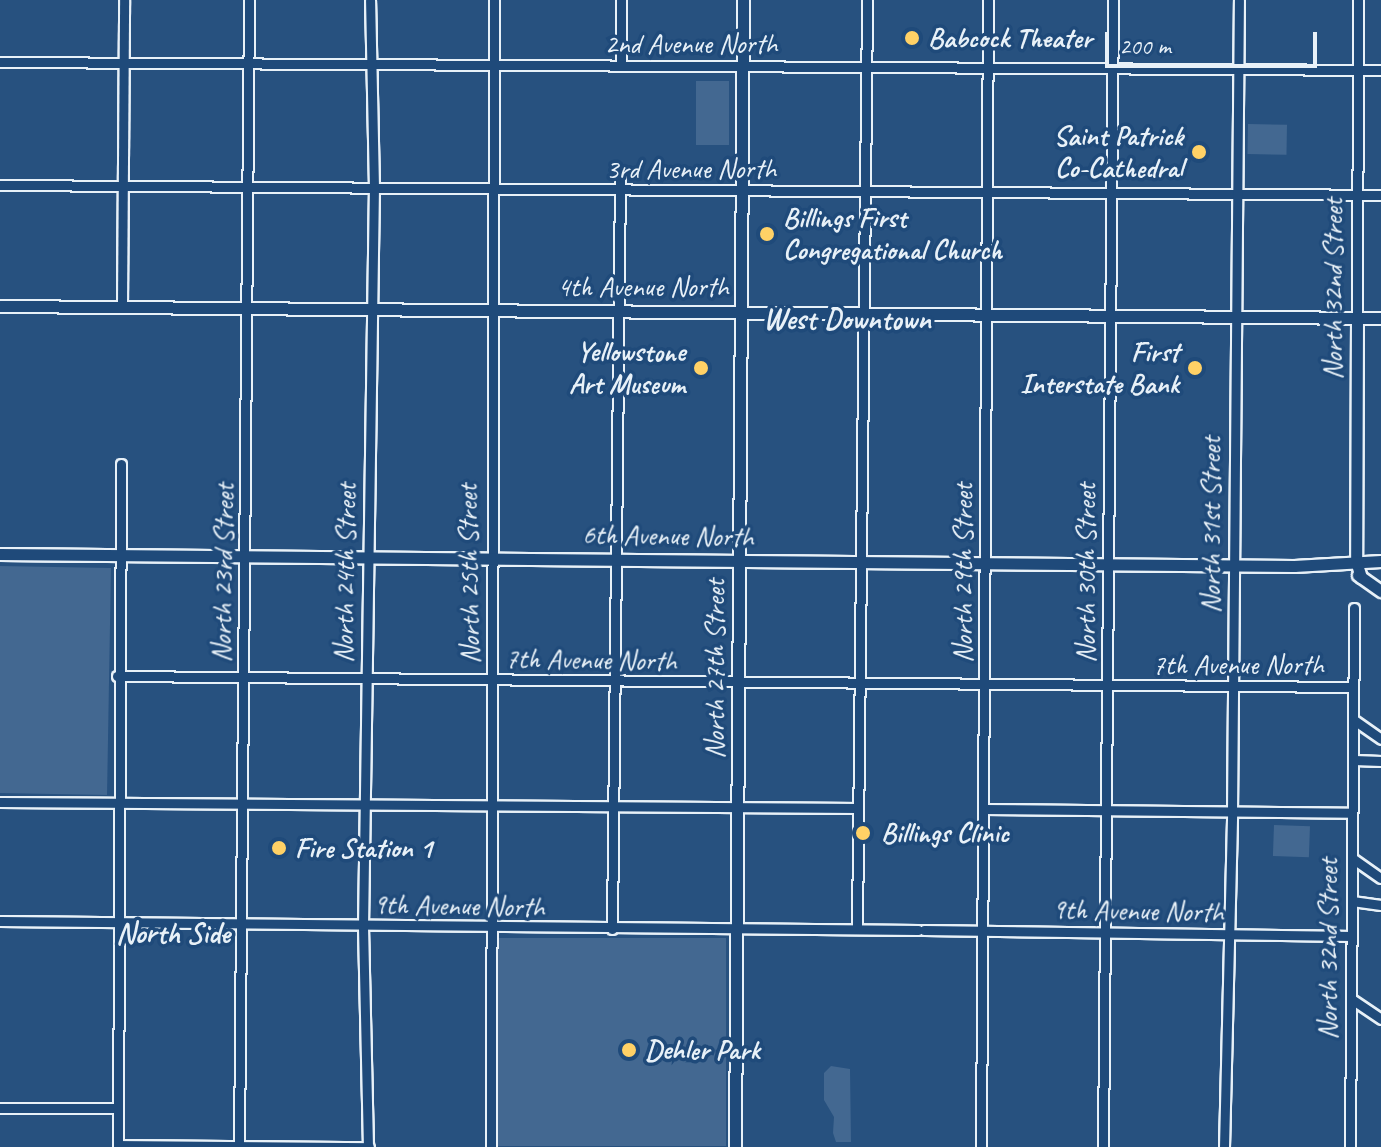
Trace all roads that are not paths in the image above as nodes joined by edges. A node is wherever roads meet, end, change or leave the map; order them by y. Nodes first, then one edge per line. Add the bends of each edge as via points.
1 (124, 0) edge
2 (249, 0) edge
3 (370, 0) edge
4 (494, 0) edge
5 (621, 0) edge
6 (743, 0) edge
7 (867, 0) edge
8 (988, 0) edge
9 (1113, 0) edge
10 (1239, 0) edge
11 (1358, 0) edge
12 (124, 61) junction
13 (0, 62) edge
14 (249, 62) junction
15 (370, 62) junction
16 (621, 65) junction
17 (743, 65) junction
18 (493, 66) junction
19 (867, 69) junction
20 (988, 69) junction
21 (1112, 69) junction
22 (1381, 70) edge
23 (1238, 71) junction
24 (1357, 71) junction
25 (620, 178) dead end
26 (0, 185) edge
27 (123, 186) junction
28 (249, 186) junction
29 (374, 188) junction
30 (492, 189) junction
31 (864, 190) junction
32 (987, 190) junction
33 (619, 191) junction
34 (741, 192) junction
35 (1111, 192) junction
36 (1236, 195) junction
37 (1356, 195) junction
38 (1381, 195) edge
39 (122, 305) junction
40 (0, 306) edge
41 (248, 307) junction
42 (371, 309) junction
43 (492, 310) junction
44 (618, 311) junction
45 (740, 311) junction
46 (862, 313) junction
47 (987, 313) junction
48 (1110, 315) junction
49 (1235, 316) junction
50 (1357, 318) junction
51 (1381, 318) edge
52 (121, 464) dead end
53 (0, 554) edge
54 (118, 555) junction
55 (245, 555) junction
56 (367, 557) junction
57 (489, 557) junction
58 (614, 558) junction
59 (1356, 561) junction
60 (1381, 561) edge
61 (739, 562) junction
62 (862, 562) junction
63 (985, 562) junction
64 (1108, 564) junction
65 (1231, 566) junction
66 (1335, 566) junction
67 (1361, 577) junction
68 (1381, 591) edge
69 (1354, 608) dead end
70 (117, 676) junction
71 (244, 679) junction
72 (492, 679) junction
73 (364, 680) junction
74 (738, 683) junction
75 (613, 684) junction
76 (861, 684) junction
77 (984, 685) junction
78 (1107, 687) junction
79 (1352, 687) junction
80 (1233, 688) junction
81 (1354, 720) junction
82 (1381, 739) edge
83 (1354, 760) junction
84 (1381, 761) edge
85 (118, 801) junction
86 (0, 802) edge
87 (243, 802) junction
88 (366, 804) junction
89 (488, 804) junction
90 (612, 805) junction
91 (739, 807) junction
92 (858, 808) junction
93 (984, 809) junction
94 (1106, 810) junction
95 (1232, 812) junction
96 (1352, 813) junction
97 (1352, 858) junction
98 (1381, 878) edge
99 (1352, 901) junction
100 (1381, 905) edge
101 (0, 921) edge
102 (118, 925) junction
103 (242, 926) junction
104 (363, 927) junction
105 (737, 928) junction
106 (490, 929) junction
107 (612, 929) junction
108 (857, 929) junction
109 (983, 932) junction
110 (1105, 933) junction
111 (1228, 934) junction
112 (1352, 936) junction
113 (1353, 1000) junction
114 (1381, 1019) edge
115 (0, 1108) edge
116 (116, 1108) junction
117 (118, 1146) edge
118 (239, 1147) edge
119 (369, 1147) edge
120 (491, 1147) edge
121 (735, 1147) edge
122 (981, 1147) edge
123 (1103, 1147) edge
124 (1224, 1147) edge
125 (1351, 1147) edge

1 - 12 street
2 - 14 street, North 23rd Street
3 - 15 street, North 24th Street
4 - 18 street, North 25th Street
5 - 16 street
6 - 17 main road, North 27th Street
7 - 19 street
8 - 20 street, North 29th Street
9 - 21 street, North 30th Street
10 - 23 street, North 31st Street
11 - 24 street, North 32nd Street
12 - 13 street, 2nd Avenue North
12 - 14 street, 2nd Avenue North
12 - 27 street
14 - 15 street, 2nd Avenue North
14 - 28 street, North 23rd Street
15 - 18 street, 2nd Avenue North
15 - 29 street, North 24th Street
16 - 17 street, 2nd Avenue North
16 - 18 street, 2nd Avenue North
17 - 19 street, 2nd Avenue North
17 - 34 main road, North 27th Street
18 - 30 street, North 25th Street
19 - 20 street, 2nd Avenue North
19 - 31 street
20 - 21 street, 2nd Avenue North
20 - 32 street, North 29th Street
21 - 23 street, 2nd Avenue North
21 - 35 street, North 30th Street
22 - 24 street, 2nd Avenue North
23 - 24 street, 2nd Avenue North
23 - 36 street, North 31st Street
24 - 37 street, North 32nd Street
25 - 33 street
26 - 27 street, 3rd Avenue North
27 - 28 street, 3rd Avenue North
27 - 39 street
28 - 29 street, 3rd Avenue North
28 - 41 street, North 23rd Street
29 - 30 street, 3rd Avenue North
29 - 42 street, North 24th Street
30 - 33 street, 3rd Avenue North
30 - 43 street, North 25th Street
31 - 32 street, 3rd Avenue North
31 - 34 street, 3rd Avenue North
31 - 46 street
32 - 35 street, 3rd Avenue North
32 - 47 street, North 29th Street
33 - 34 street, 3rd Avenue North
33 - 44 street
34 - 45 main road, North 27th Street
35 - 36 street, 3rd Avenue North
35 - 48 street, North 30th Street
36 - 37 street, 3rd Avenue North
36 - 49 street, North 31st Street
37 - 38 street, 3rd Avenue North
37 - 50 street, North 32nd Street
39 - 40 main road, 4th Avenue North
39 - 41 main road, 4th Avenue North
41 - 42 main road, 4th Avenue North
41 - 55 street, North 23rd Street
42 - 43 main road, 4th Avenue North
42 - 56 street, North 24th Street
43 - 44 main road, 4th Avenue North
43 - 57 street, North 25th Street
44 - 45 main road, 4th Avenue North
44 - 58 street
45 - 46 main road, 4th Avenue North
45 - 61 main road, North 27th Street
46 - 47 main road, 4th Avenue North
46 - 62 street
47 - 48 main road, 4th Avenue North
47 - 63 street, North 29th Street
48 - 49 main road, 4th Avenue North
48 - 64 street, North 30th Street
49 - 50 main road, 4th Avenue North
49 - 65 street, North 31st Street
50 - 51 main road, 4th Avenue North
50 - 59 main road, North 32nd Street
52 - 54 street
53 - 54 main road, 6th Avenue North
54 - 55 main road, 6th Avenue North
54 - 70 street
55 - 56 main road, 6th Avenue North
55 - 71 street, North 23rd Street
56 - 57 main road, 6th Avenue North
56 - 73 street, North 24th Street
57 - 58 main road, 6th Avenue North
57 - 72 street, North 25th Street
58 - 61 main road, 6th Avenue North
58 - 75 street
59 - 60 main road, 6th Avenue North
59 - 66 main road, 6th Avenue North
59 - 67 main road, North 32nd Street
61 - 62 main road, 6th Avenue North
61 - 74 main road, North 27th Street
62 - 63 main road, 6th Avenue North
62 - 76 street
63 - 64 main road, 6th Avenue North
63 - 77 street, North 29th Street
64 - 65 main road, 6th Avenue North
64 - 78 street, North 30th Street
65 - 66 main road, 6th Avenue North
65 - 80 street, North 31st Street
66 - 67 main road, 6th Avenue North
67 - 68 main road, 6th Avenue North
69 - 79 street, North 32nd Street
70 - 71 street, 7th Avenue North
70 - 85 street
71 - 73 street, 7th Avenue North
71 - 87 street, North 23rd Street
72 - 73 street, 7th Avenue North
72 - 75 street, 7th Avenue North
72 - 89 street, North 25th Street
73 - 88 street, North 24th Street
74 - 75 street, 7th Avenue North
74 - 76 street, 7th Avenue North
74 - 91 main road, North 27th Street
75 - 90 street
76 - 77 street, 7th Avenue North
76 - 92 street
77 - 78 street, 7th Avenue North
77 - 93 street, North 29th Street
78 - 80 street, 7th Avenue North
78 - 94 street, North 30th Street
79 - 80 street, 7th Avenue North
79 - 81 street, North 32nd Street
80 - 95 street, North 31st Street
81 - 82 street
81 - 83 street, North 32nd Street
83 - 84 street
83 - 96 street, North 32nd Street
85 - 86 street
85 - 87 street
85 - 102 street
87 - 88 street
87 - 103 street, North 23rd Street
88 - 89 street
88 - 104 street, North 24th Street
89 - 90 street
89 - 106 street, North 25th Street
90 - 91 street
90 - 107 street
91 - 92 street
91 - 105 main road, North 27th Street
92 - 108 street
93 - 94 street
93 - 109 street, North 29th Street
94 - 95 street
94 - 110 street, North 30th Street
95 - 96 street
95 - 111 street, North 31st Street
96 - 97 street, North 32nd Street
97 - 98 street
97 - 99 street, North 32nd Street
99 - 100 street
99 - 112 street, North 32nd Street
101 - 102 street, 9th Avenue North
102 - 103 street, 9th Avenue North
102 - 116 street
103 - 104 street, 9th Avenue North
103 - 118 street, North 23rd Street
104 - 106 street, 9th Avenue North
104 - 119 street, North 24th Street
105 - 107 street, 9th Avenue North
105 - 108 street, 9th Avenue North
105 - 121 main road, North 27th Street
106 - 107 street, 9th Avenue North
106 - 120 street, North 25th Street
108 - 109 street, 9th Avenue North
109 - 110 street, 9th Avenue North
109 - 122 street, North 29th Street
110 - 111 street, 9th Avenue North
110 - 123 street, North 30th Street
111 - 112 street, 9th Avenue North
111 - 124 street, North 31st Street
112 - 113 street, North 32nd Street
113 - 114 street
113 - 125 street, North 32nd Street
115 - 116 street
116 - 117 street
117 - 118 street
118 - 119 street

